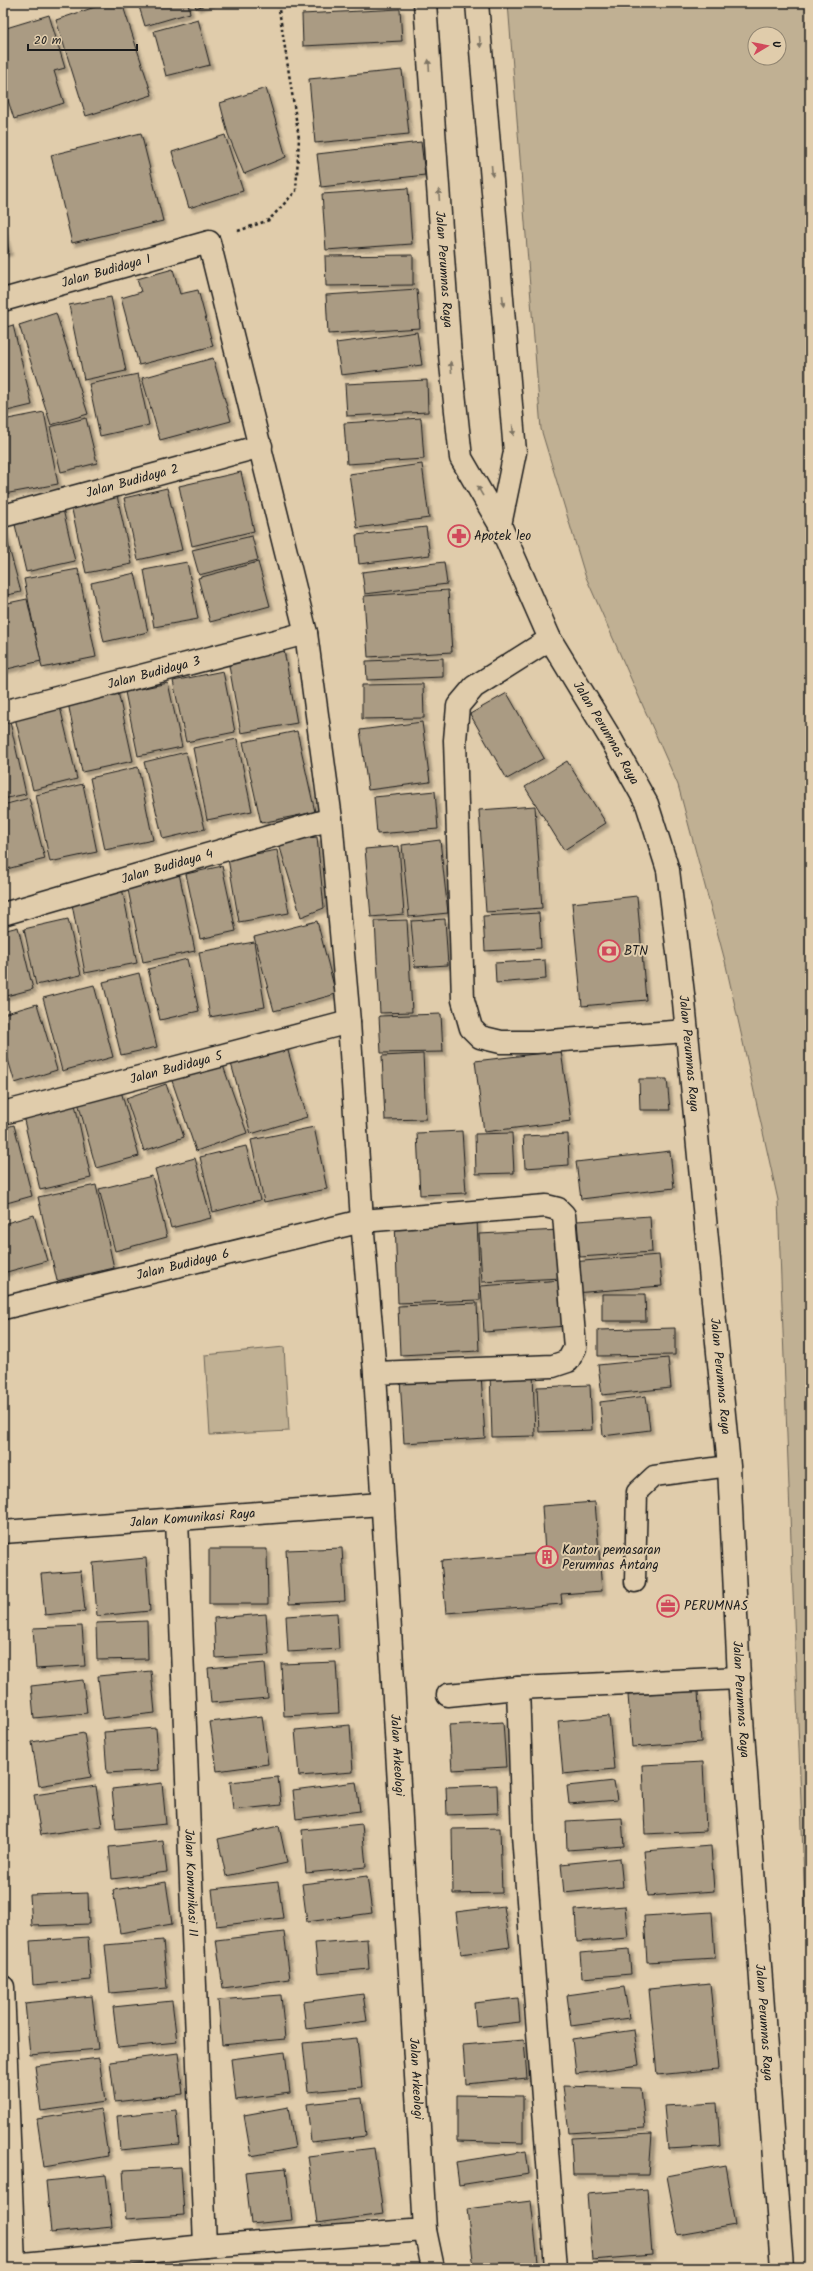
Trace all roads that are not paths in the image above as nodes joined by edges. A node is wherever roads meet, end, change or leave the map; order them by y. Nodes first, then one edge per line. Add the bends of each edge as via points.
1 (425, 3) edge
2 (477, 3) edge
3 (209, 242) joint
4 (3, 300) edge
5 (261, 446) junction
6 (3, 516) edge
7 (500, 524) junction
8 (306, 633) junction
9 (550, 639) junction
10 (3, 712) edge
11 (331, 819) junction
12 (3, 914) edge
13 (349, 1022) junction
14 (687, 1031) junction
15 (3, 1113) edge
16 (362, 1220) junction
17 (3, 1308) edge
18 (375, 1373) junction
19 (729, 1466) junction
20 (381, 1504) junction
21 (177, 1519) junction
22 (3, 1532) edge
23 (635, 1582) dead end
24 (739, 1678) junction
25 (518, 1688) junction
26 (448, 1695) dead end
27 (3, 1987) edge
28 (425, 2230) junction
29 (205, 2246) junction
30 (8, 2265) edge
31 (433, 2268) edge
32 (556, 2268) edge
33 (782, 2268) edge

7 -> 1 street, Jalan Perumnas Raya via 461,458 450,355
2 -> 7 street via 515,452
3 - 4 street, Jalan Budidaya 1
3 - 5 street, Jalan Arkeologi
5 - 6 street, Jalan Budidaya 2
5 - 8 street, Jalan Arkeologi
7 - 9 street, Jalan Perumnas Raya
8 - 10 street, Jalan Budidaya 3
8 - 11 street, Jalan Arkeologi
9 - 14 street, Jalan Perumnas Raya via 647,804 668,870
9 - 14 street via 474,687 458,706 455,740 463,1000 471,1028 480,1037 501,1042 536,1042
11 - 12 street, Jalan Budidaya 4
11 - 13 street, Jalan Arkeologi
13 - 15 street, Jalan Budidaya 5
13 - 16 street, Jalan Arkeologi
14 - 19 street, Jalan Perumnas Raya
16 - 17 street, Jalan Budidaya 6
16 - 18 street, Jalan Arkeologi
16 - 18 street, Jalan Budidaya 6 via 546,1206 558,1209 564,1215 575,1348 568,1362 553,1366
18 - 20 street, Jalan Arkeologi
19 - 23 lane via 654,1476 637,1492
19 - 24 street, Jalan Perumnas Raya
20 - 21 street, Jalan Komunikasi Raya
20 - 28 street, Jalan Arkeologi via 396,1715
21 - 22 street, Jalan Komunikasi Raya
21 - 29 street, Jalan Komunikasi II
24 - 25 street
24 - 33 street, Jalan Perumnas Raya
25 - 26 street
25 - 32 street via 523,1835
27 - 30 street
28 - 29 street
28 - 31 street, Jalan Arkeologi
29 - 30 street

